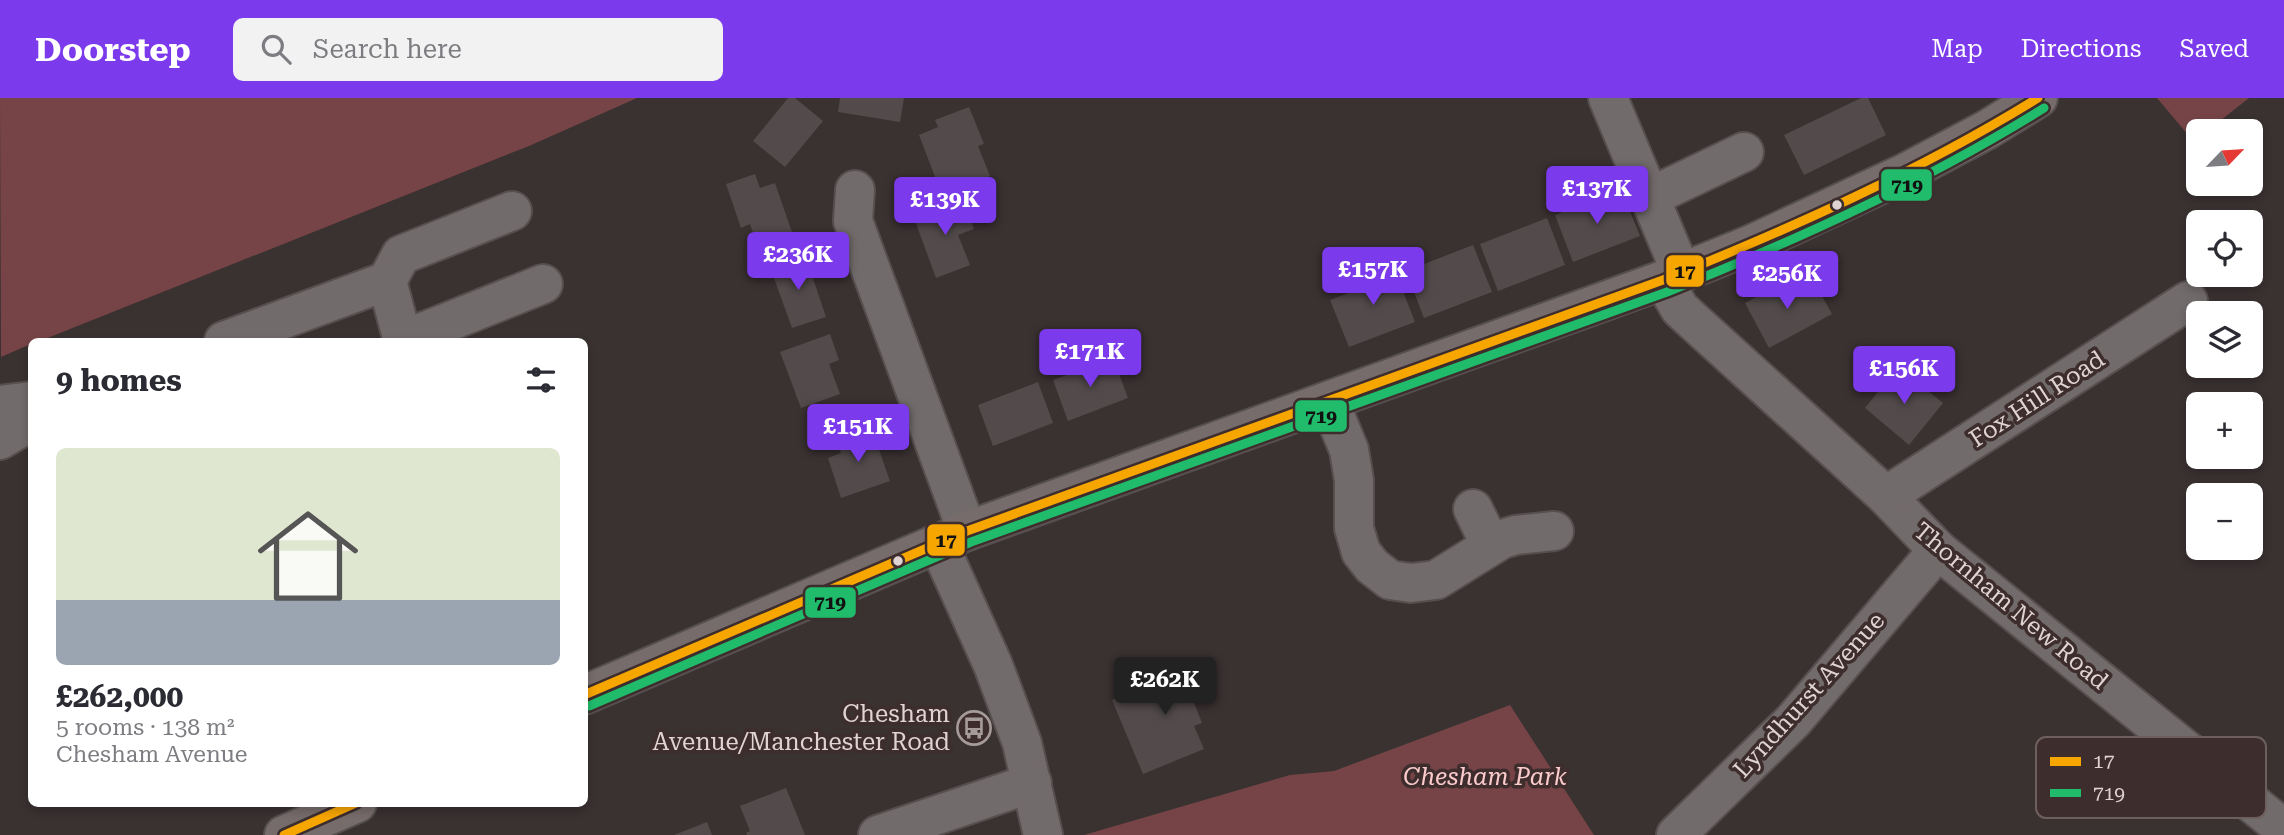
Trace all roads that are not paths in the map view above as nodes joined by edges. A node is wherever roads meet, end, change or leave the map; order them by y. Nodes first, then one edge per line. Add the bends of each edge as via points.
1 (1608, 98) edge
2 (2038, 98) edge
3 (1744, 152) dead end
4 (855, 190) dead end
5 (1650, 197) junction
6 (512, 211) dead end
7 (1672, 276) junction
8 (387, 281) junction
9 (543, 284) dead end
10 (2186, 302) edge
11 (310, 326) edge
12 (242, 338) edge
13 (402, 338) edge
14 (410, 338) edge
15 (1329, 401) junction
16 (28, 402) edge
17 (0, 405) edge
18 (28, 423) edge
19 (0, 440) edge
20 (1886, 496) junction
21 (1473, 509) dead end
22 (1554, 531) dead end
23 (953, 537) junction
24 (1490, 544) junction
25 (1938, 550) junction
26 (588, 693) edge
27 (2170, 737) edge
28 (1032, 783) junction
29 (348, 807) edge
30 (2266, 814) edge
31 (2284, 829) edge
32 (284, 835) edge
33 (878, 835) edge
34 (1043, 835) edge
35 (1676, 835) edge

1 - 5 street, Thornham New Road
2 - 7 main road via 1905,173
3 - 5 street
4 - 23 street via 853,221
5 - 7 street, Thornham New Road
6 - 8 street via 401,255
7 - 15 main road
7 - 20 street, Thornham New Road via 1680,309
8 - 11 street
8 - 13 street
9 - 14 street
10 - 20 street, Fox Hill Road
11 - 12 street
15 - 23 main road
15 - 24 street via 1349,450 1354,528 1361,552 1372,566 1390,580 1436,580
16 - 17 street
18 - 19 street
20 - 25 street, Thornham New Road
21 - 24 street
22 - 24 street via 1516,535
23 - 26 main road
23 - 28 street
25 - 27 street, Thornham New Road
25 - 35 street, Lyndhurst Avenue via 1793,721
28 - 33 street
28 - 34 street
29 - 32 main road
30 - 31 street, Thornham New Road

